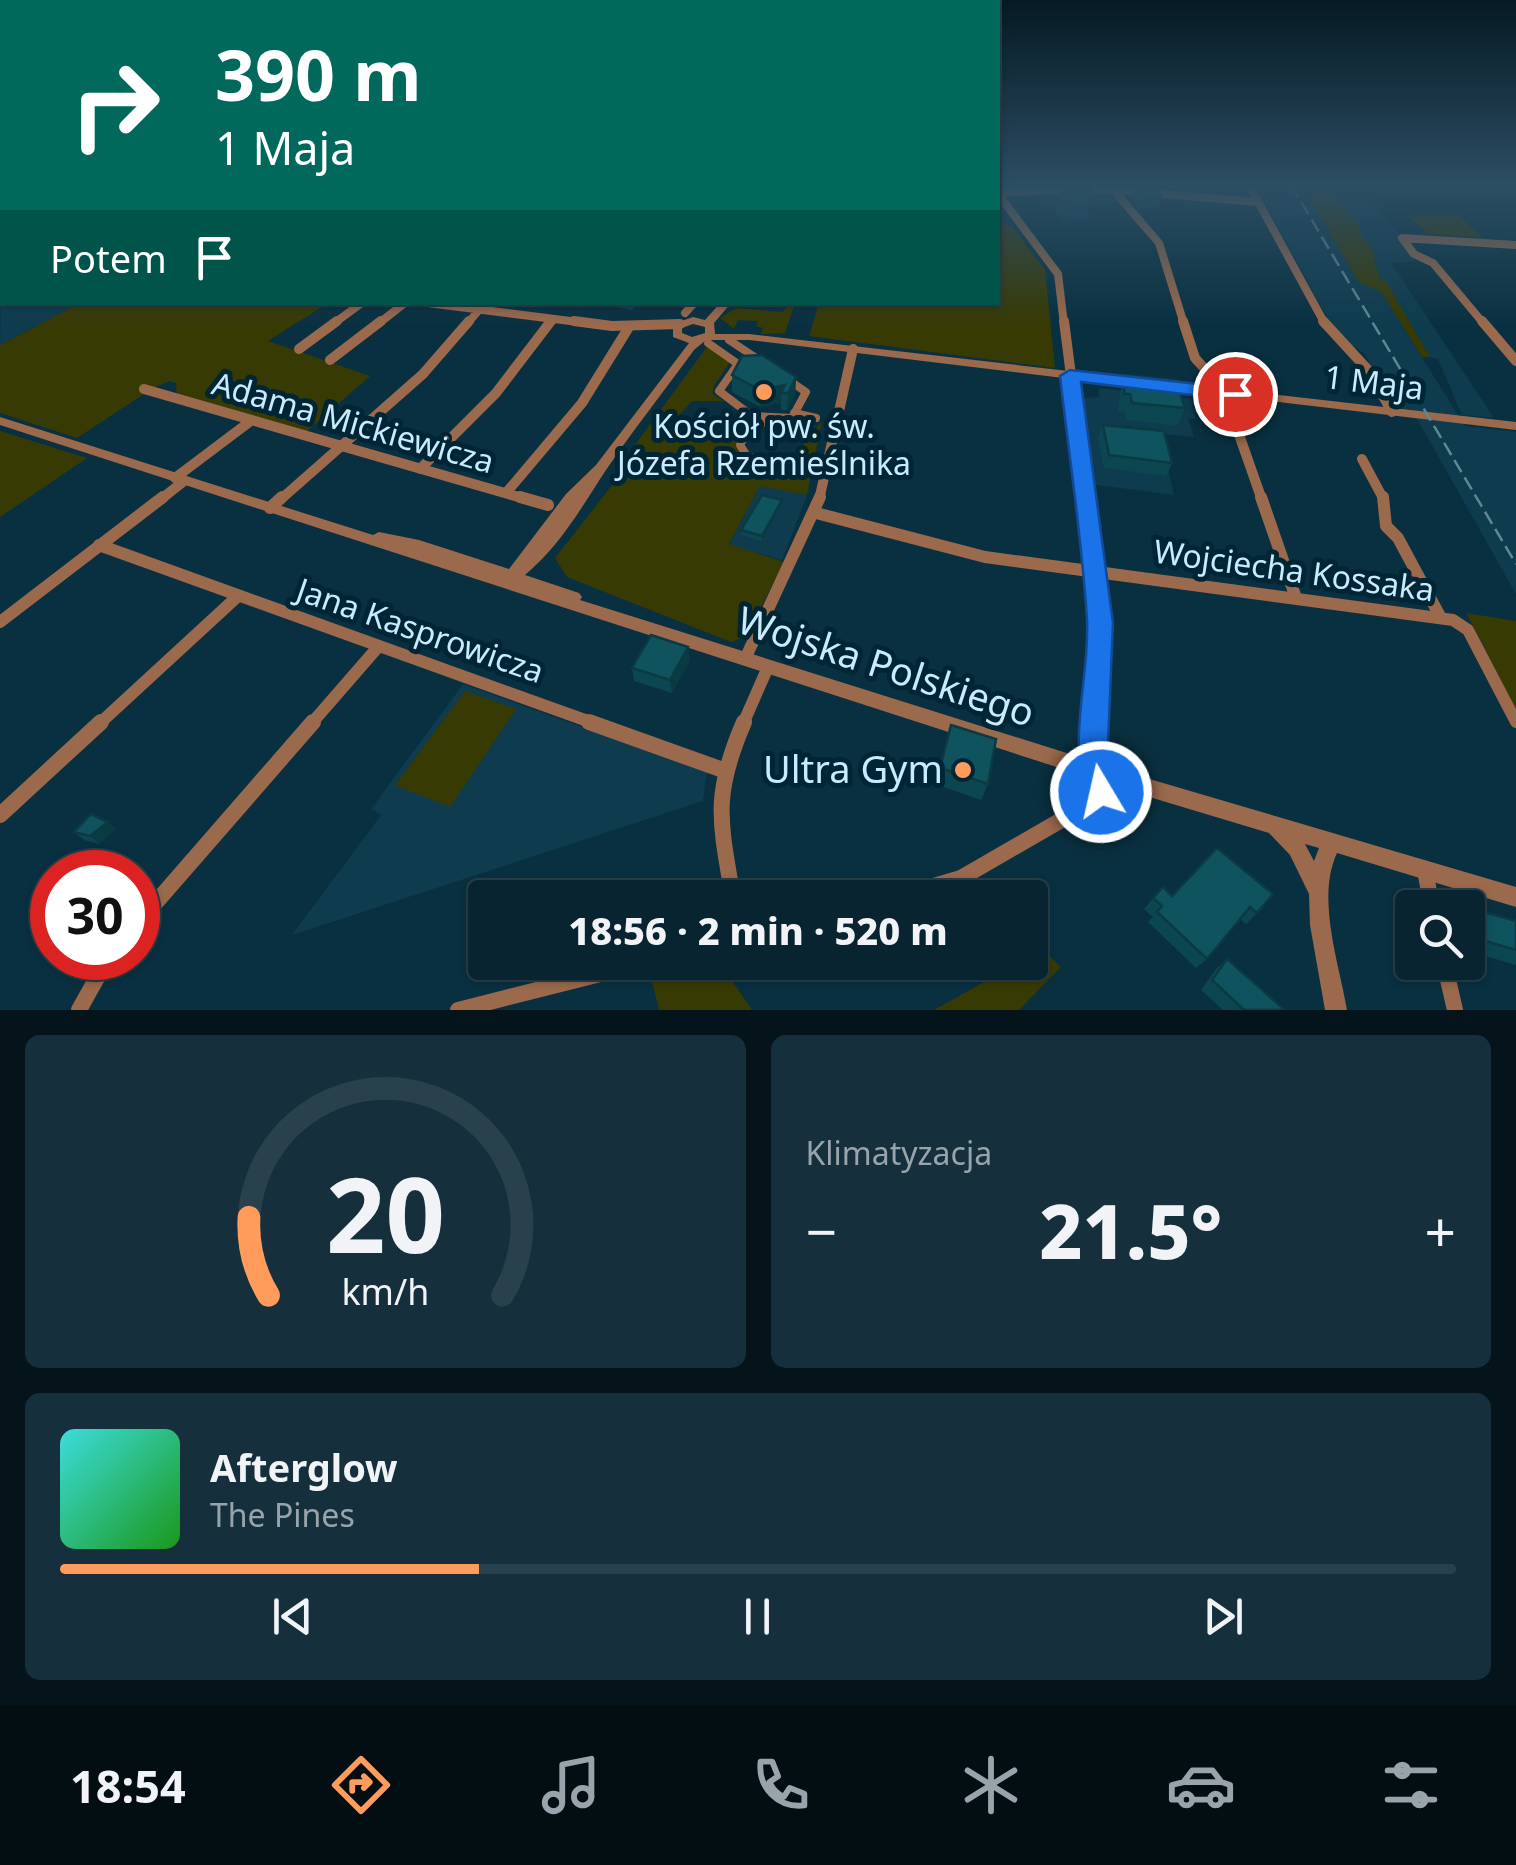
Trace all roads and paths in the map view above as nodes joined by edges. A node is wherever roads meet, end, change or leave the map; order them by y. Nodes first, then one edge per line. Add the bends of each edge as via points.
1 (1027, 232) edge
2 (1150, 232) edge
3 (1274, 232) edge
4 (1515, 245) edge
5 (359, 305) edge
6 (402, 305) edge
7 (442, 305) edge
8 (693, 305) edge
9 (718, 305) edge
10 (725, 305) edge
11 (479, 310) junction
12 (553, 319) junction
13 (634, 327) junction
14 (681, 328) junction
15 (706, 332) junction
16 (749, 337) joint
17 (729, 340) dead end
18 (299, 349) dead end
19 (853, 349) junction
20 (330, 360) dead end
21 (680, 361) junction
22 (1516, 361) edge
23 (771, 368) edge
24 (780, 375) edge
25 (1070, 376) junction
26 (144, 389) dead end
27 (1224, 393) junction
28 (1392, 412) junction
29 (793, 415) junction
30 (772, 417) junction
31 (252, 420) junction
32 (0, 421) edge
33 (814, 422) dead end
34 (1516, 426) edge
35 (342, 446) junction
36 (1362, 459) dead end
37 (770, 462) dead end
38 (420, 469) junction
39 (180, 479) junction
40 (506, 493) junction
41 (548, 505) dead end
42 (270, 508) junction
43 (816, 513) junction
44 (99, 546) junction
45 (532, 554) junction
46 (485, 572) junction
47 (1096, 572) junction
48 (514, 576) junction
49 (551, 588) junction
50 (524, 590) junction
51 (238, 596) junction
52 (1296, 598) junction
53 (1441, 618) junction
54 (0, 622) edge
55 (638, 623) junction
56 (378, 647) junction
57 (745, 659) junction
58 (768, 667) junction
59 (1516, 722) edge
60 (723, 770) junction
61 (1096, 771) junction
62 (0, 815) edge
63 (1275, 826) junction
64 (1332, 843) junction
65 (1424, 870) junction
66 (730, 880) edge
67 (954, 880) edge
68 (1428, 890) edge
69 (1319, 894) junction
70 (1516, 897) edge
71 (160, 898) edge
72 (96, 980) edge
73 (577, 980) edge
74 (1448, 980) edge
75 (79, 1010) edge
76 (458, 1010) edge
77 (1336, 1010) edge
78 (1455, 1010) edge

1 - 25 street via 1056,270
2 - 27 street via 1159,243 1195,358
3 - 28 street via 1328,330 1369,371
4 - 22 street via 1402,238 1433,263
5 - 18 street
6 - 20 street
7 - 11 street
8 - 14 street
9 - 15 street
10 - 15 street
11 - 12 street
11 - 35 street via 423,374
12 - 13 street
12 - 38 street via 496,394
13 - 14 street
13 - 40 street
14 - 15 street
14 - 15 street
14 - 21 street
15 - 16 street, 1 Maja
15 - 21 street
15 - 30 street via 738,364 719,391 752,416
16 - 19 street, 1 Maja
17 - 23 street
19 - 25 street, 1 Maja
19 - 43 street
21 - 45 street
24 - 29 street via 806,392
25 - 27 street, 1 Maja
25 - 47 street
26 - 31 street, Adama Mickiewicza
27 - 28 street, 1 Maja
27 - 52 street
28 - 34 street, 1 Maja
29 - 30 street
29 - 33 street
30 - 37 street via 747,432 740,445 747,456
31 - 35 street, Adama Mickiewicza
31 - 39 street
32 - 39 street, Wojska Polskiego
35 - 38 street, Adama Mickiewicza
35 - 42 street
36 - 53 street via 1384,502 1381,518
38 - 40 street, Adama Mickiewicza
39 - 42 street, Wojska Polskiego
39 - 44 street
40 - 41 street, Adama Mickiewicza
42 - 46 street, Wojska Polskiego via 344,532 418,545
43 - 47 street, Wojciecha Kossaka via 985,557
43 - 57 street
44 - 51 street, Jana Kasprowicza
44 - 54 street
45 - 46 street
45 - 48 street
45 - 49 street
46 - 48 street
46 - 50 street, Wojska Polskiego
47 - 52 street, Wojciecha Kossaka
47 - 61 street
48 - 49 street, Wojska Polskiego
48 - 50 street
49 - 55 street, Wojska Polskiego
50 - 55 street, Wojska Polskiego
51 - 56 street, Jana Kasprowicza
51 - 62 street
52 - 53 street, Wojciecha Kossaka
53 - 59 street, Wojciecha Kossaka via 1468,630
55 - 57 street, Wojska Polskiego
56 - 60 street, Jana Kasprowicza
56 - 71 street
57 - 58 street, Wojska Polskiego
58 - 60 street
58 - 61 street, Wojska Polskiego
60 - 66 street via 720,822
61 - 63 street, Wojska Polskiego
61 - 67 street via 1096,800
63 - 64 street, Wojska Polskiego
63 - 69 street via 1297,848
64 - 65 street, Wojska Polskiego
64 - 69 street via 1322,857
65 - 68 street
65 - 70 street, Wojska Polskiego
69 - 77 street
72 - 75 street
73 - 76 street
74 - 78 street

